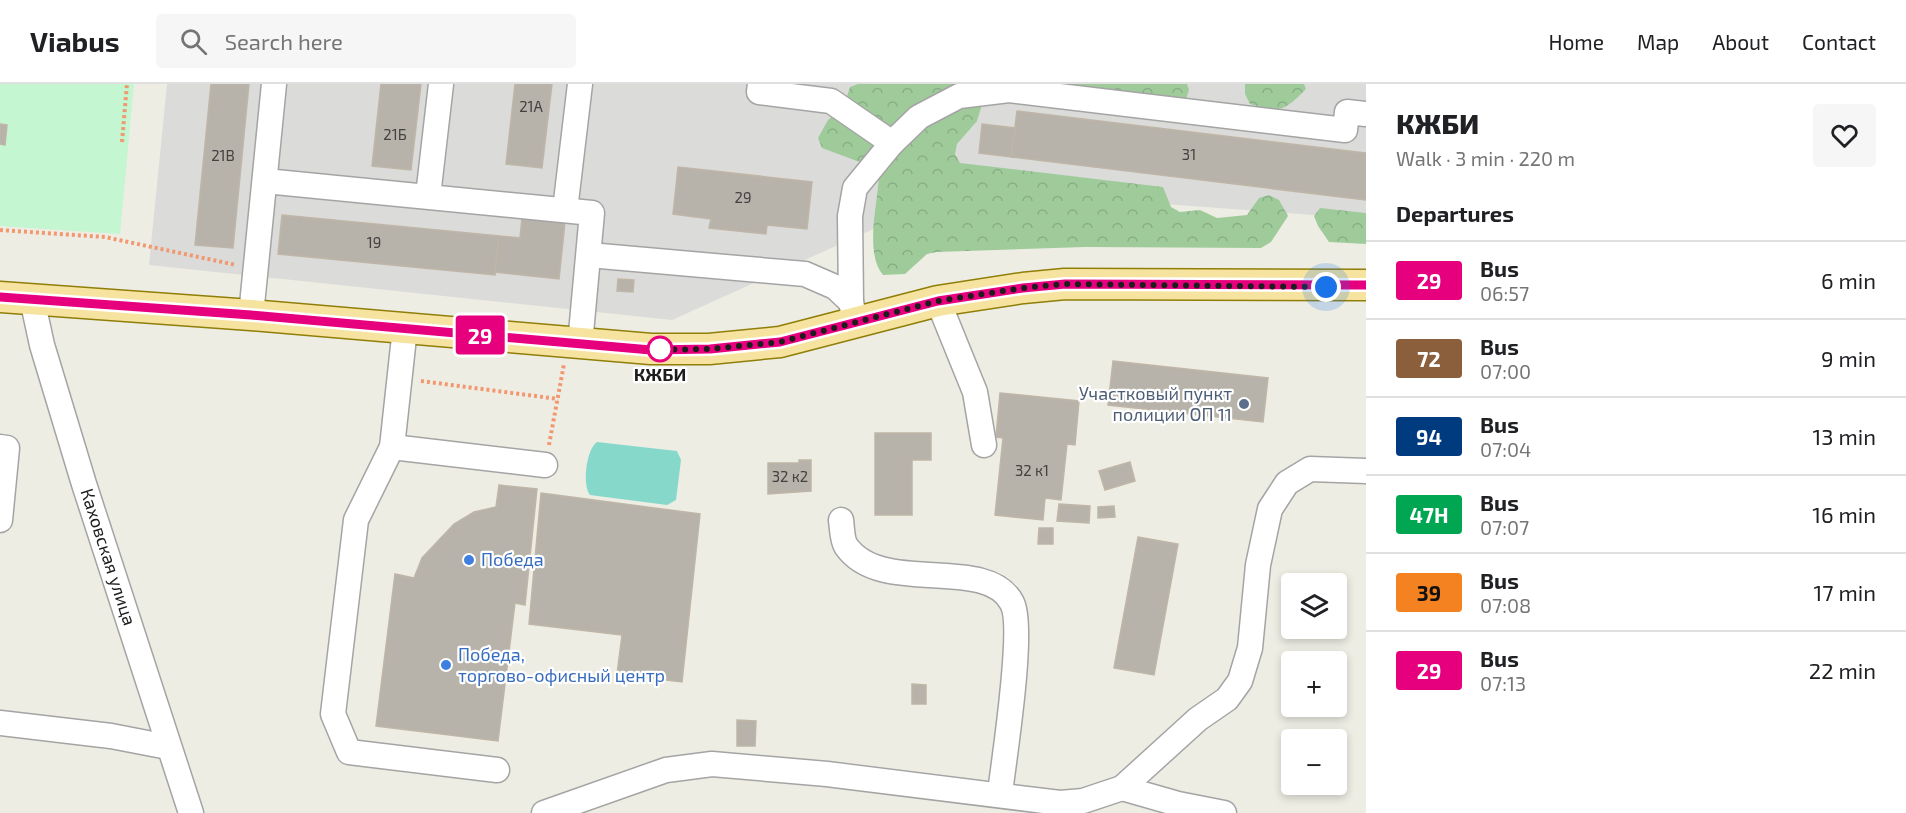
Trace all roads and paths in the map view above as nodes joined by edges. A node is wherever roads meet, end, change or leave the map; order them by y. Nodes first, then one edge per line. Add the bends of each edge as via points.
1 (127, 84) edge
2 (274, 84) edge
3 (441, 84) edge
4 (580, 84) edge
5 (760, 84) edge
6 (1366, 114) edge
7 (122, 142) dead end
8 (892, 143) junction
9 (265, 181) junction
10 (428, 196) junction
11 (565, 210) junction
12 (0, 230) edge
13 (589, 255) junction
14 (256, 269) junction
15 (1366, 285) edge
16 (0, 297) edge
17 (32, 299) junction
18 (938, 301) junction
19 (853, 311) junction
20 (251, 315) junction
21 (405, 328) junction
22 (574, 343) junction
23 (400, 379) junction
24 (558, 399) junction
25 (984, 445) dead end
26 (0, 447) edge
27 (392, 447) junction
28 (545, 465) joint
29 (1366, 471) edge
30 (0, 520) edge
31 (841, 520) dead end
32 (0, 723) edge
33 (168, 747) junction
34 (497, 770) dead end
35 (1122, 788) junction
36 (1000, 793) junction
37 (1064, 808) edge
38 (191, 813) edge
39 (544, 813) edge
40 (1224, 813) edge

1 - 7 path
2 - 9 street
3 - 10 street
4 - 11 street
5 - 8 street via 759,92 831,101
6 - 8 street via 1347,112 1345,130 1009,90 959,96 919,117
8 - 19 street via 855,188 850,216
9 - 10 street
9 - 14 street
10 - 11 street
11 - 13 street via 592,213
12 - 14 path via 105,237
13 - 19 street via 805,274 835,287
13 - 22 street
14 - 20 street
15 - 18 main road via 1065,284
16 - 17 main road
17 - 20 main road
17 - 33 street, Каховская улица via 52,377
18 - 19 main road
18 - 25 street via 975,392
19 - 22 main road via 780,342 651,350
20 - 21 main road
21 - 22 main road
21 - 23 street
22 - 24 path
23 - 24 path
23 - 27 street
24 - 28 path
26 - 30 street via 7,448
27 - 28 street
27 - 34 street via 356,520 333,714 350,752
29 - 35 street via 1310,469 1287,483 1270,510 1258,565 1250,648 1240,681 1227,699 1198,719
31 - 36 street via 845,545 863,563 901,573 980,580 1004,590 1013,604 1017,633
32 - 33 street
33 - 38 street, Каховская улица
35 - 37 street
35 - 40 street
36 - 37 street
36 - 39 street via 712,764 666,770

